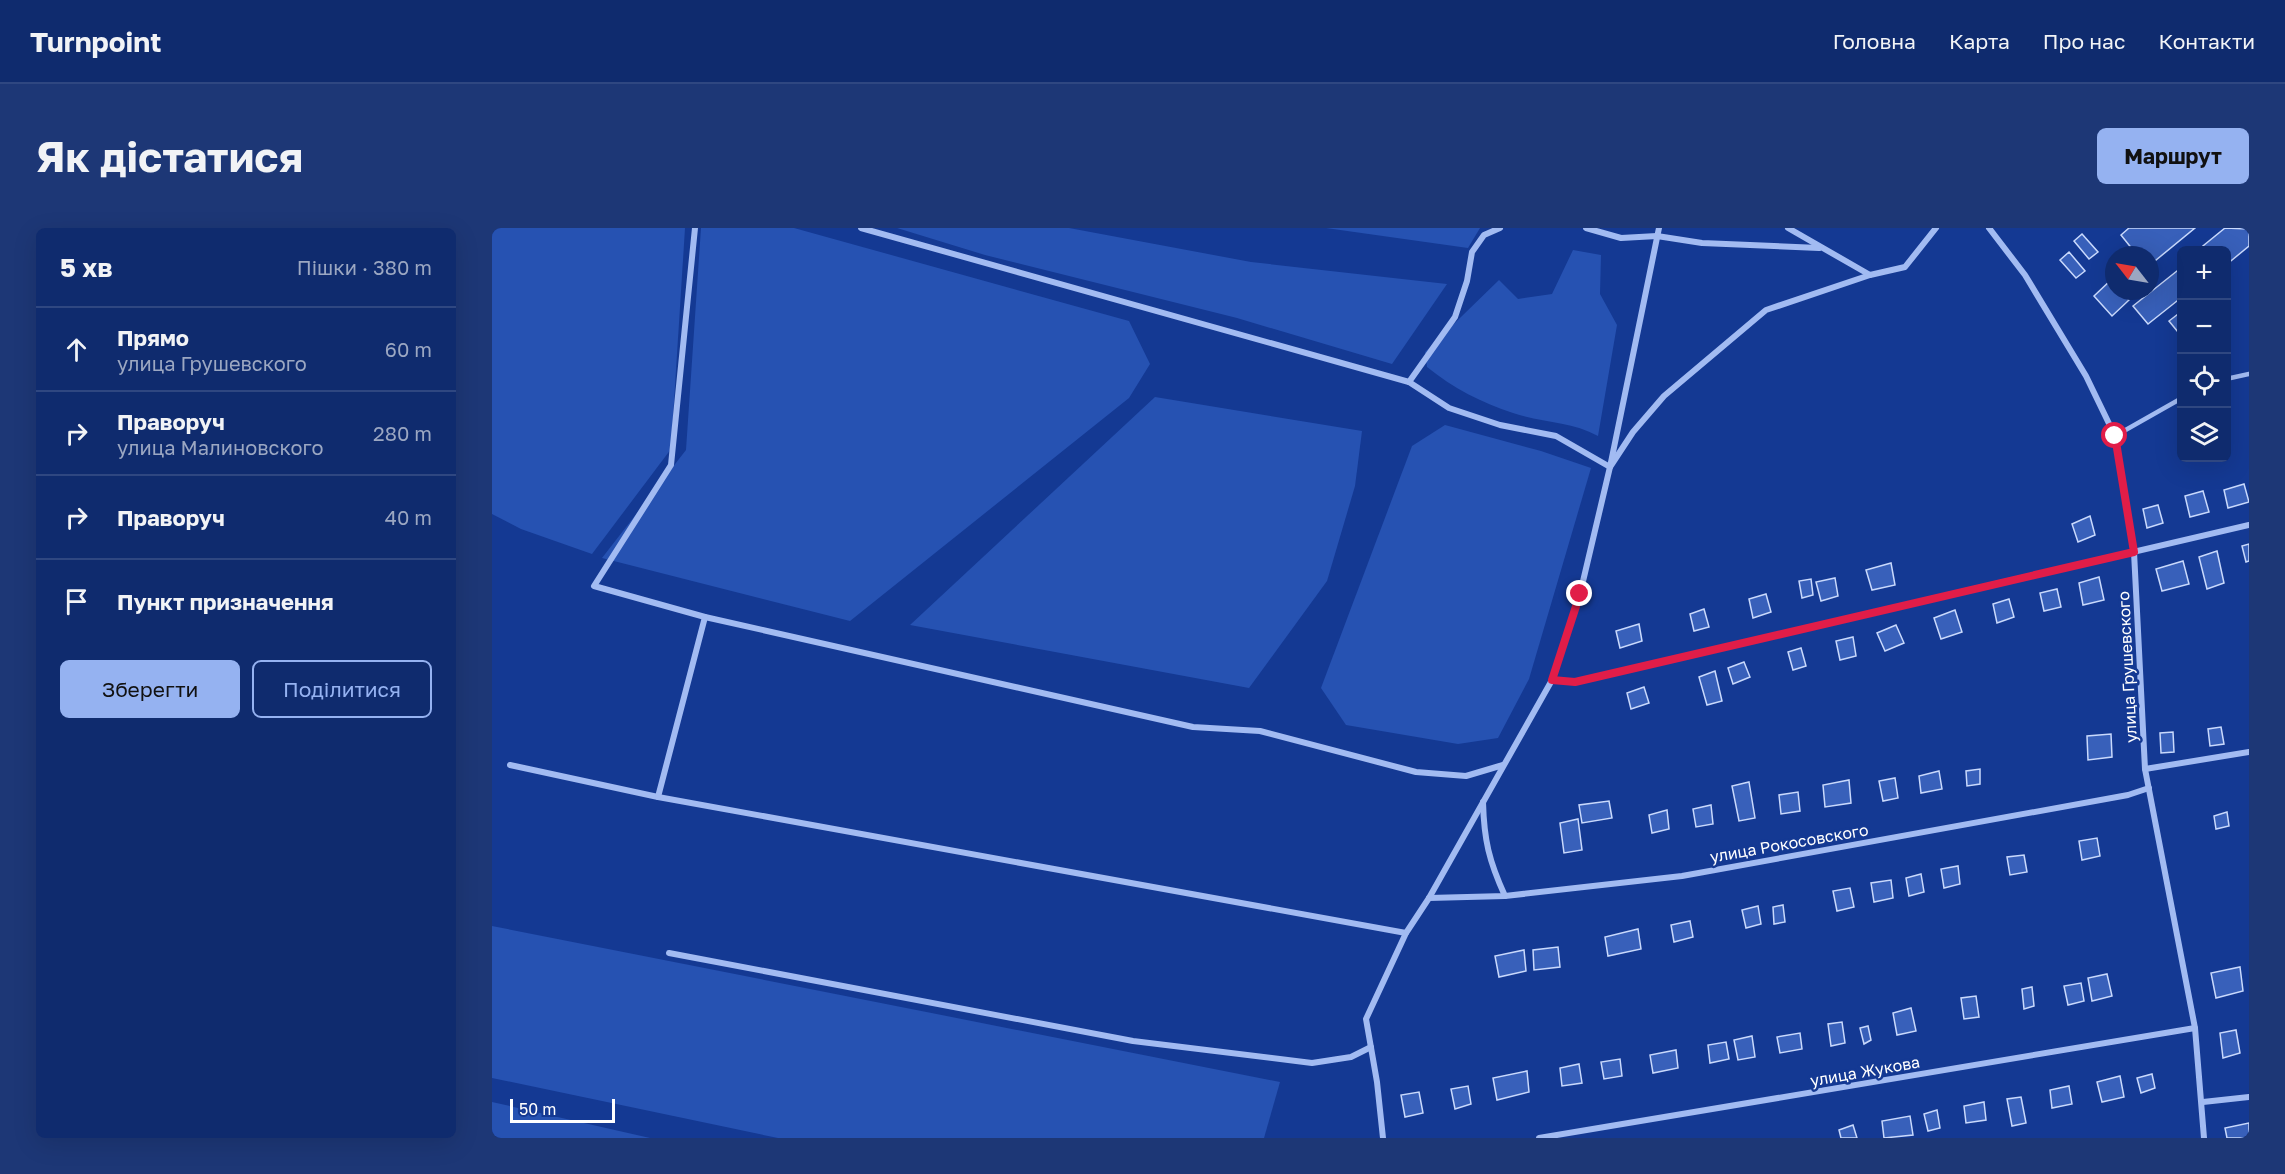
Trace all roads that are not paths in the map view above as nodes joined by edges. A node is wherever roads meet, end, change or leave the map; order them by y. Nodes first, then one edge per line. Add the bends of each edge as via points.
1 (695, 228) edge
2 (861, 228) edge
3 (1500, 228) edge
4 (1586, 228) edge
5 (1659, 228) edge
6 (1788, 228) edge
7 (1936, 228) edge
8 (1989, 228) edge
9 (1657, 236) junction
10 (1819, 248) junction
11 (1870, 275) junction
12 (2249, 374) edge
13 (2231, 378) edge
14 (1409, 382) junction
15 (2177, 400) edge
16 (2115, 436) junction
17 (1610, 467) junction
18 (2249, 525) edge
19 (2134, 552) junction
20 (705, 617) junction
21 (1552, 680) junction
22 (2249, 752) edge
23 (510, 765) dead end
24 (1503, 765) junction
25 (2145, 769) junction
26 (2149, 788) junction
27 (658, 796) junction
28 (1483, 800) junction
29 (1505, 896) junction
30 (1429, 898) junction
31 (1406, 933) junction
32 (669, 953) dead end
33 (2195, 1028) junction
34 (1371, 1047) junction
35 (2249, 1096) edge
36 (2203, 1102) junction
37 (1383, 1138) edge
38 (1539, 1138) edge
39 (2204, 1138) edge

1 - 20 street via 671,465 594,586
2 - 14 street
3 - 14 street via 1484,235 1472,252 1455,317
4 - 9 street via 1621,238
5 - 9 street
6 - 10 street
7 - 11 street via 1905,267
8 - 16 street, улица Грушевского via 2025,274 2086,376
9 - 10 street via 1702,243
9 - 17 street
10 - 11 street
11 - 17 street via 1766,310 1664,396
12 - 13 lane
14 - 17 street via 1449,408 1500,425 1556,436
15 - 16 lane
16 - 19 street, улица Грушевского
17 - 21 street via 1580,594
18 - 19 street
19 - 21 street via 1575,682
19 - 25 street, улица Грушевского
20 - 24 street via 1193,727 1260,731 1416,772 1466,776
20 - 27 street
21 - 24 street
22 - 25 street
23 - 27 street
24 - 28 street
25 - 26 street, улица Грушевского
26 - 29 street, улица Рокосовского via 1682,876
26 - 33 street, улица Грушевского
27 - 31 street
28 - 29 street via 1490,865
28 - 30 street
29 - 30 street, улица Рокосовского
30 - 31 street
31 - 34 street via 1366,1019
32 - 34 street via 1133,1041 1312,1063 1351,1057
33 - 36 street, улица Грушевского
33 - 38 street, улица Жукова
34 - 37 street
35 - 36 street
36 - 39 street, улица Грушевского

